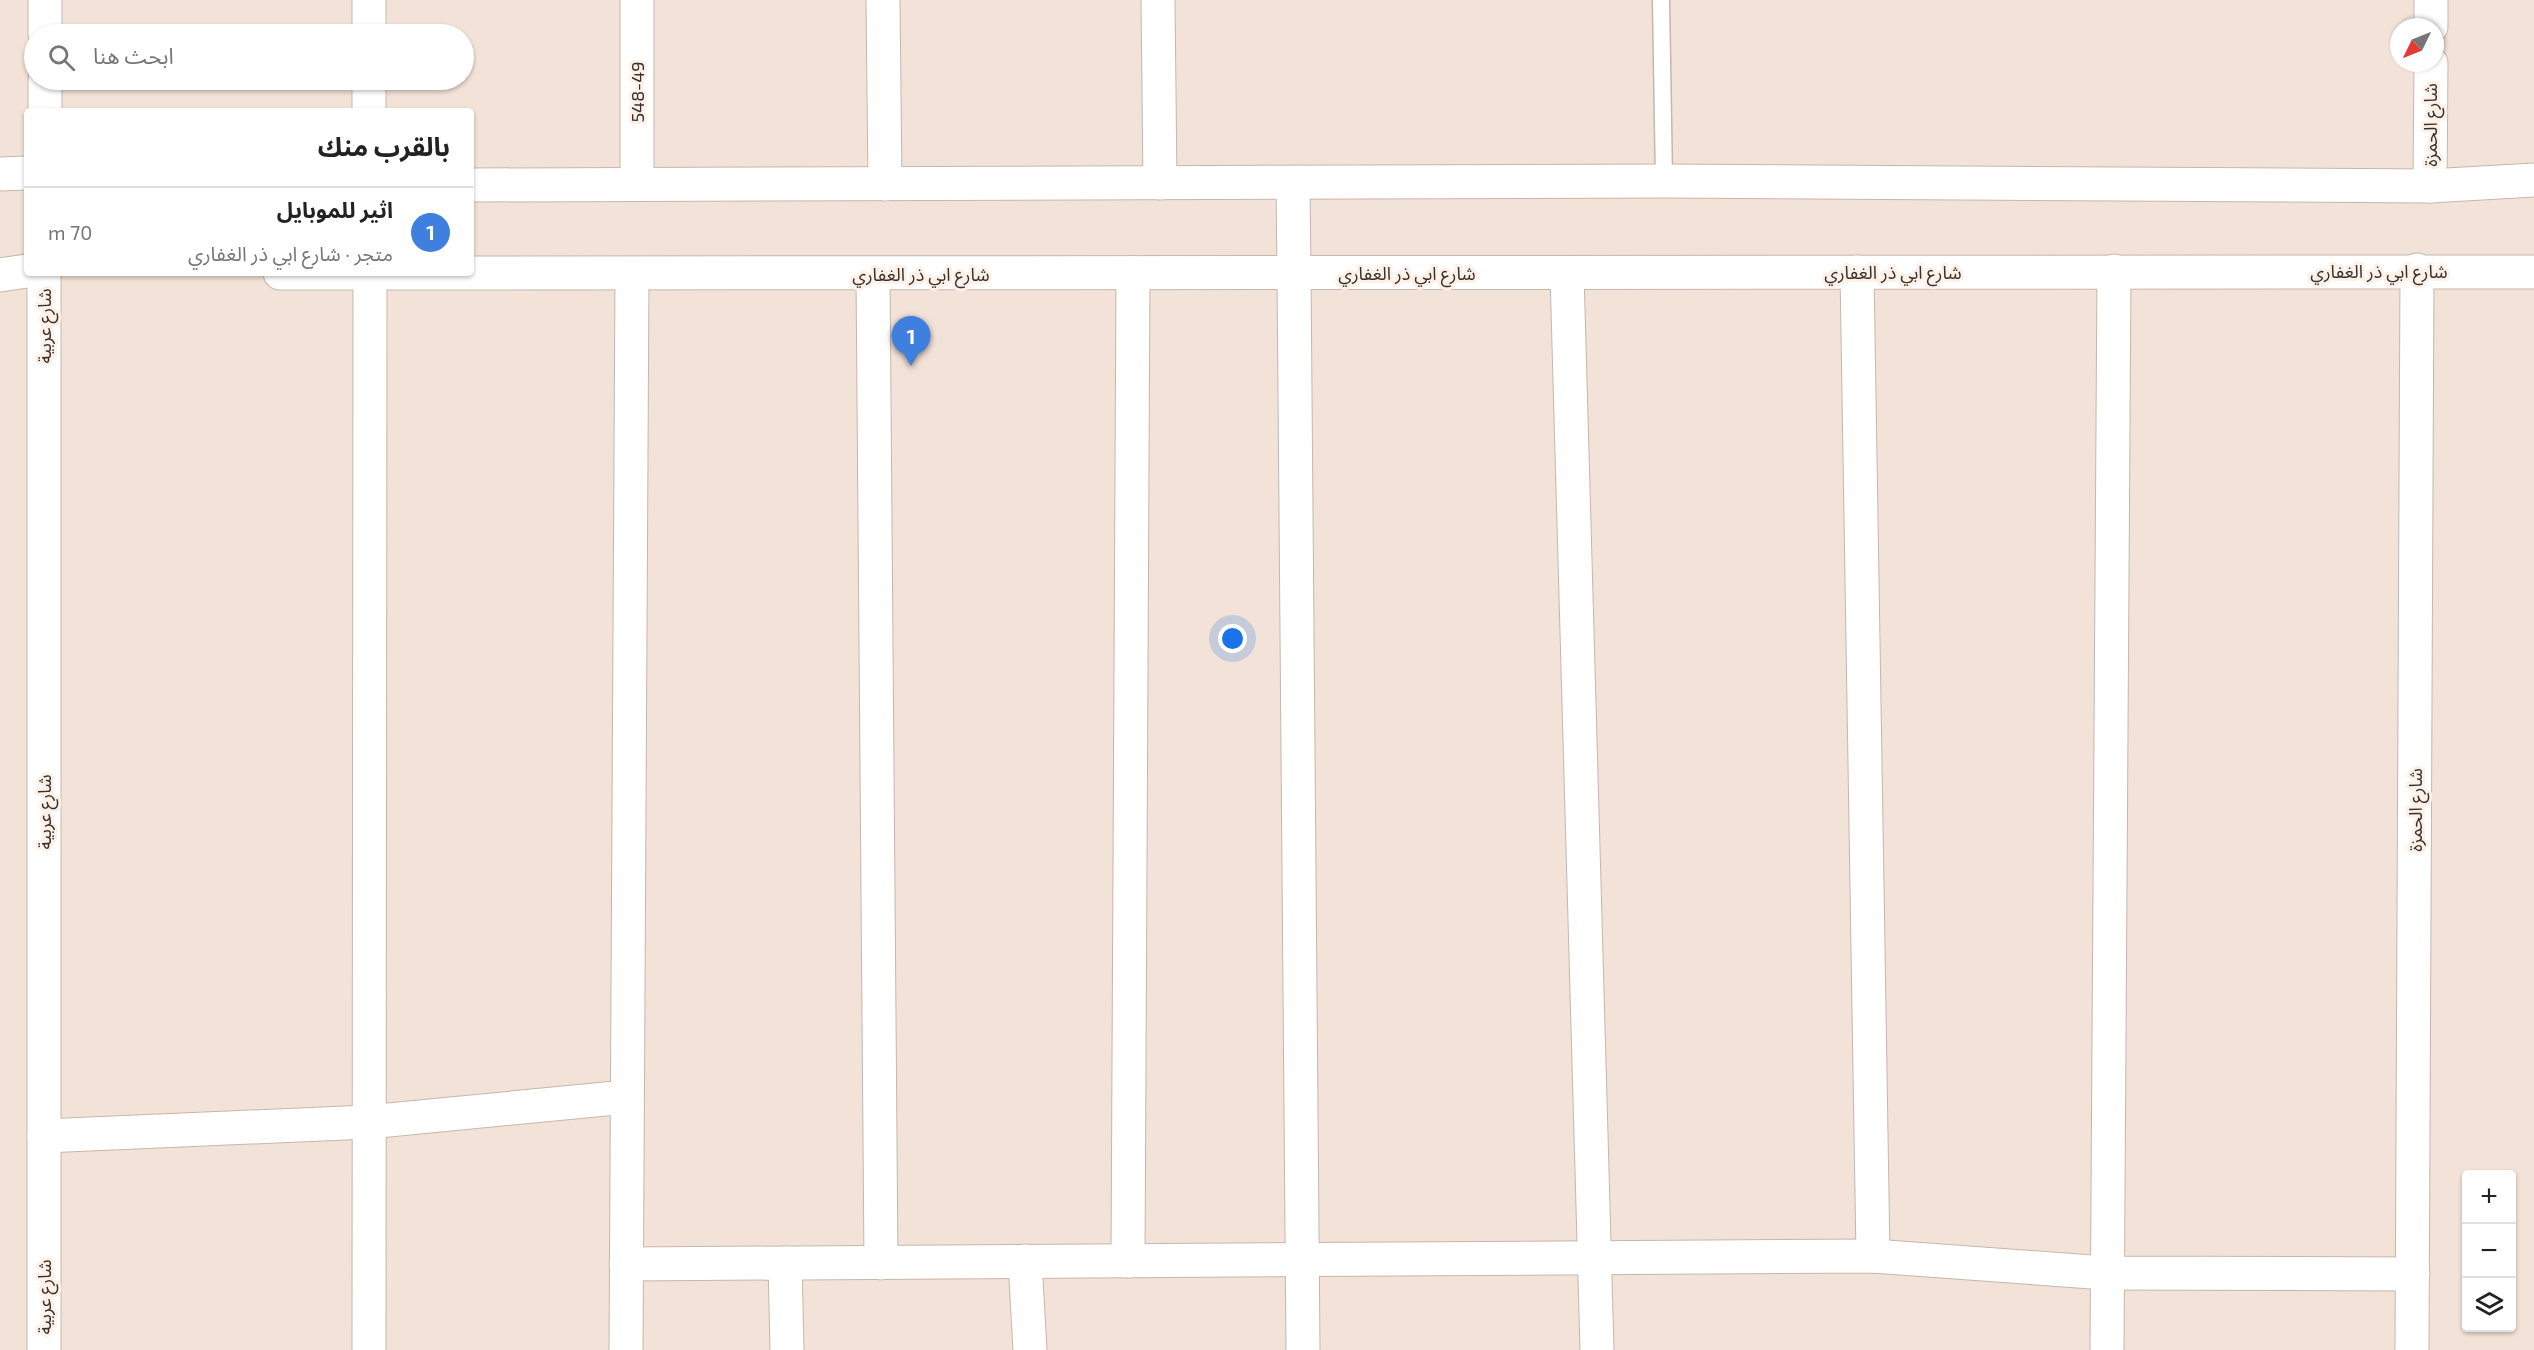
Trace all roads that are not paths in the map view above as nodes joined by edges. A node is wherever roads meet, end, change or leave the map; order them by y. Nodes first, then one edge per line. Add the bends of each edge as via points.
1 (45, 0) edge
2 (369, 0) edge
3 (637, 0) edge
4 (883, 0) edge
5 (1158, 0) edge
6 (1661, 0) edge
7 (2431, 0) edge
8 (2431, 18) edge
9 (45, 24) edge
10 (369, 24) edge
11 (2431, 72) edge
12 (45, 90) edge
13 (369, 90) edge
14 (45, 108) edge
15 (369, 108) edge
16 (24, 173) edge
17 (0, 174) edge
18 (2534, 180) edge
19 (1664, 181) junction
20 (1160, 183) junction
21 (1293, 183) junction
22 (637, 184) junction
23 (885, 184) junction
24 (474, 185) edge
25 (2430, 186) junction
26 (2417, 270) junction
27 (24, 271) edge
28 (1857, 272) junction
29 (2114, 272) junction
30 (2534, 272) edge
31 (1132, 273) junction
32 (1294, 273) junction
33 (1567, 273) junction
34 (632, 274) junction
35 (873, 274) junction
36 (0, 275) edge
37 (474, 275) edge
38 (44, 276) edge
39 (370, 276) edge
40 (627, 1097) junction
41 (369, 1122) junction
42 (44, 1136) junction
43 (1873, 1256) junction
44 (1596, 1258) junction
45 (1302, 1260) junction
46 (1025, 1261) junction
47 (1128, 1261) junction
48 (785, 1263) junction
49 (881, 1263) junction
50 (626, 1264) junction
51 (2106, 1273) junction
52 (2412, 1274) junction
53 (44, 1350) edge
54 (369, 1350) edge
55 (626, 1350) edge
56 (787, 1350) edge
57 (1030, 1350) edge
58 (1303, 1350) edge
59 (1597, 1350) edge
60 (2107, 1350) edge
61 (2412, 1350) edge

1 - 9 street
2 - 10 street
3 - 22 street, 548-49
4 - 23 street
5 - 20 street
6 - 19 lane
7 - 8 street
11 - 25 street, شارع الحمزة
12 - 14 street
13 - 15 street
16 - 17 street
18 - 25 street
19 - 21 street
19 - 25 street
20 - 21 street
20 - 23 street
21 - 32 street
22 - 23 street
22 - 24 street
26 - 29 street, شارع ابي ذر الغفاري
26 - 30 street, شارع ابي ذر الغفاري
26 - 52 street, شارع الحمزة
27 - 36 street
28 - 29 street, شارع ابي ذر الغفاري
28 - 33 street, شارع ابي ذر الغفاري
28 - 43 street
29 - 51 street
31 - 32 street, شارع ابي ذر الغفاري
31 - 35 street, شارع ابي ذر الغفاري
31 - 47 street
32 - 33 street, شارع ابي ذر الغفاري
32 - 45 street
33 - 44 street
34 - 35 street, شارع ابي ذر الغفاري
34 - 37 street, شارع ابي ذر الغفاري
34 - 40 street
35 - 49 street
38 - 42 street, شارع عربية
39 - 41 street
40 - 41 street
40 - 50 street
41 - 42 street
41 - 54 street
42 - 53 street, شارع عربية
43 - 44 street
43 - 51 street
44 - 45 street
44 - 59 street
45 - 47 street
45 - 58 street
46 - 47 street
46 - 49 street
46 - 57 street
48 - 49 street
48 - 50 street
48 - 56 street
50 - 55 street
51 - 52 street
51 - 60 street
52 - 61 street, شارع الحمزة

